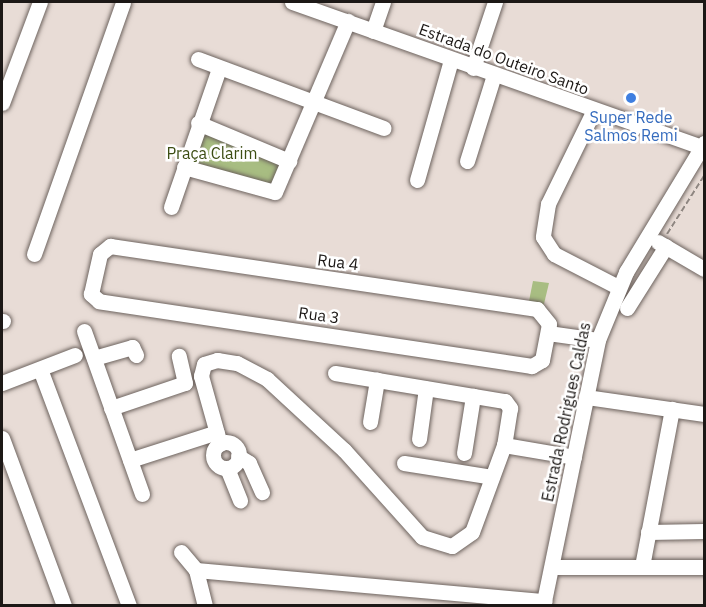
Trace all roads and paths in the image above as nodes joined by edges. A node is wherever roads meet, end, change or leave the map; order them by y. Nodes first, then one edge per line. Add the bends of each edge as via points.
1 (40, 2) edge
2 (123, 2) edge
3 (292, 2) edge
4 (383, 2) edge
5 (495, 2) edge
6 (348, 21) junction
7 (374, 30) junction
8 (198, 59) dead end
9 (451, 60) junction
10 (219, 68) junction
11 (473, 68) junction
12 (494, 75) junction
13 (313, 101) junction
14 (2, 103) edge
15 (594, 110) junction
16 (198, 123) junction
17 (384, 128) dead end
18 (704, 146) edge
19 (289, 161) junction
20 (467, 161) dead end
21 (184, 167) junction
22 (417, 180) dead end
23 (171, 207) dead end
24 (647, 235) junction
25 (666, 246) junction
26 (34, 254) dead end
27 (705, 269) edge
28 (618, 288) junction
29 (91, 294) joint
30 (627, 308) dead end
31 (549, 328) junction
32 (84, 331) dead end
33 (598, 340) junction
34 (75, 355) dead end
35 (136, 355) dead end
36 (179, 356) dead end
37 (94, 358) junction
38 (40, 369) junction
39 (335, 373) dead end
40 (377, 380) junction
41 (2, 383) edge
42 (426, 388) junction
43 (473, 396) junction
44 (586, 397) junction
45 (111, 408) junction
46 (672, 409) junction
47 (705, 414) edge
48 (370, 422) dead end
49 (2, 438) edge
50 (218, 438) junction
51 (419, 439) dead end
52 (504, 445) junction
53 (464, 453) dead end
54 (238, 456) junction
55 (574, 458) junction
56 (130, 460) junction
57 (404, 463) dead end
58 (227, 468) junction
59 (492, 477) junction
60 (261, 492) dead end
61 (142, 494) dead end
62 (240, 500) dead end
63 (705, 531) edge
64 (648, 532) junction
65 (181, 552) dead end
66 (643, 561) dead end
67 (552, 567) junction
68 (705, 567) edge
69 (196, 570) junction
70 (544, 603) edge
71 (64, 606) edge
72 (129, 606) edge
73 (205, 606) edge

1 - 14 street
2 - 26 street
3 - 6 street, Estrada do Outeiro Santo
4 - 7 street
5 - 11 street
6 - 7 street, Estrada do Outeiro Santo
6 - 13 street
7 - 9 street, Estrada do Outeiro Santo
8 - 10 street
9 - 11 street, Estrada do Outeiro Santo
9 - 22 street
10 - 13 street
10 - 16 street
11 - 12 street, Estrada do Outeiro Santo
12 - 15 street, Estrada do Outeiro Santo
12 - 20 street
13 - 17 street
13 - 19 street
15 - 18 street, Estrada do Outeiro Santo
15 - 28 street via 548,204 543,237 554,254
16 - 19 street
16 - 21 street
18 - 24 street, Estrada Rodrigues Caldas
19 - 21 street via 272,193
21 - 23 street
24 - 25 street
24 - 28 street, Estrada Rodrigues Caldas
25 - 27 street
25 - 30 street
28 - 33 street, Estrada Rodrigues Caldas
29 - 31 street, Rua 3 via 99,301 532,366 542,360
29 - 31 street, Rua 4 via 102,250 114,247 481,298 537,309
31 - 33 street
32 - 37 street
33 - 44 street, Estrada Rodrigues Caldas
34 - 38 street
35 - 37 street via 132,347
36 - 45 street via 185,383
37 - 45 street
38 - 41 street
38 - 72 street
39 - 40 street
40 - 42 street
40 - 48 street
42 - 43 street
42 - 51 street
43 - 52 street via 509,404
43 - 53 street
44 - 46 street
44 - 55 street, Estrada Rodrigues Caldas
45 - 56 street
46 - 47 street
46 - 64 street
49 - 71 street
50 - 54 street via 233,445
50 - 56 street
50 - 58 street via 213,459
50 - 59 street via 201,369 217,360 252,369 299,405 407,522 438,545 466,540
52 - 55 street
52 - 59 street
54 - 58 street
54 - 60 street via 252,467
55 - 67 street, Estrada Rodrigues Caldas
56 - 61 street
57 - 59 street
58 - 62 street
63 - 64 street
64 - 66 street
65 - 69 street
67 - 68 street
67 - 70 street, Estrada Rodrigues Caldas
69 - 70 street
69 - 73 street

